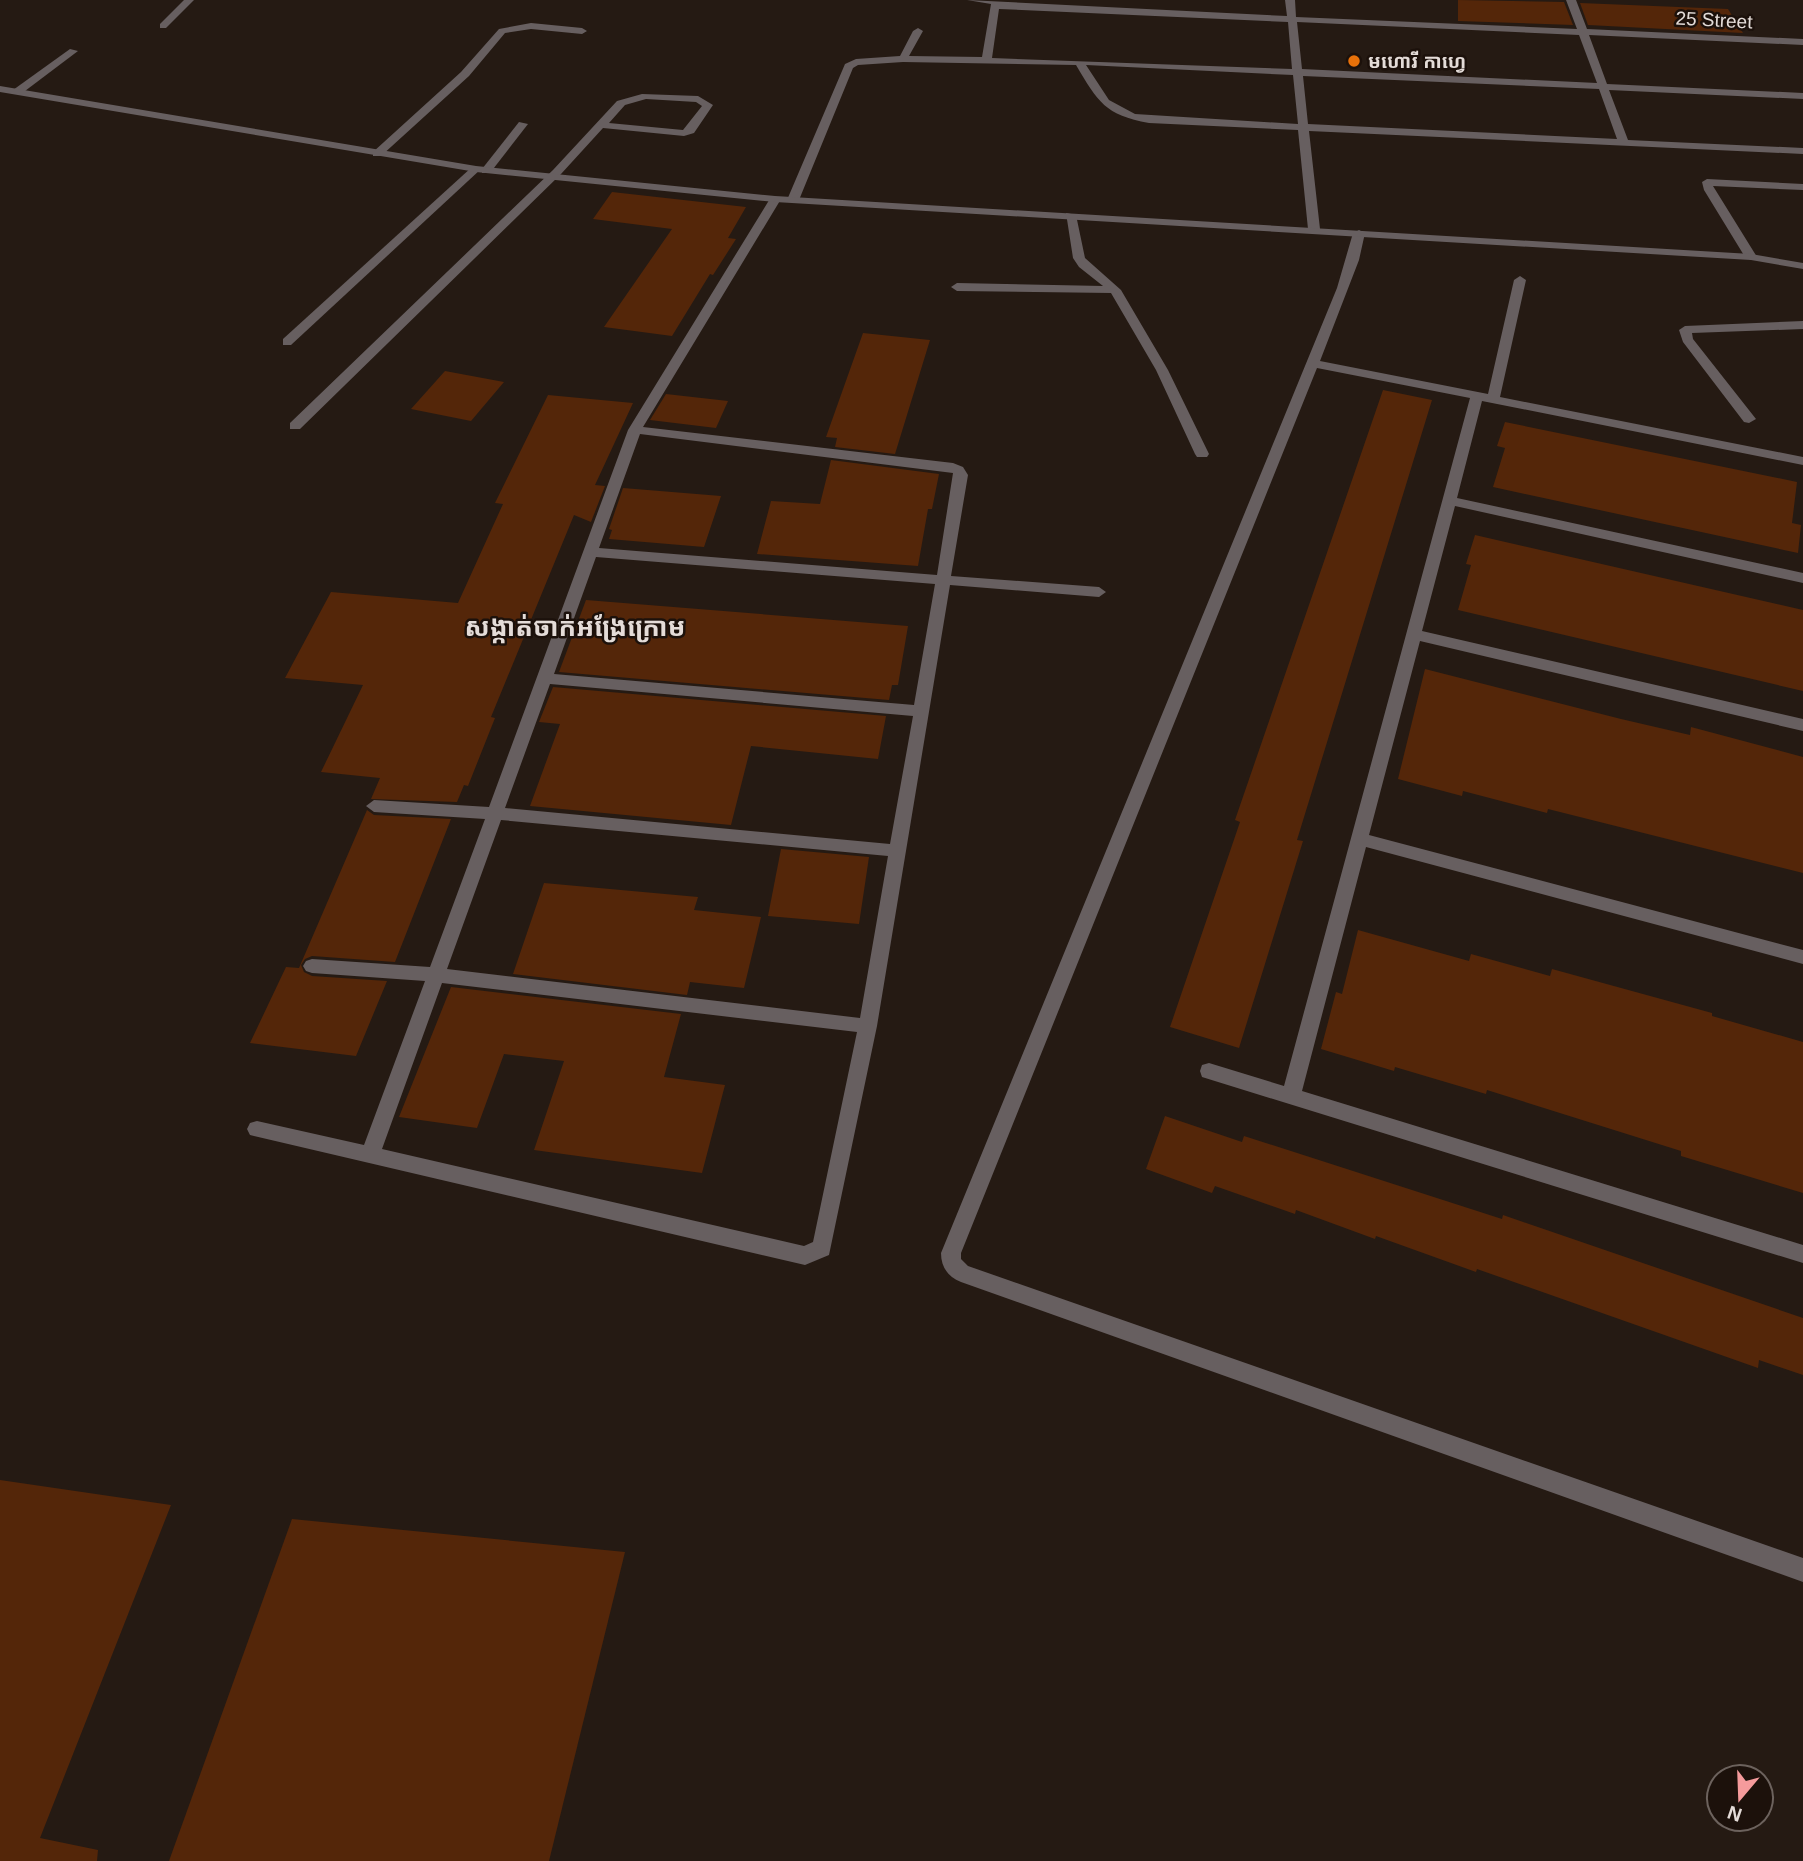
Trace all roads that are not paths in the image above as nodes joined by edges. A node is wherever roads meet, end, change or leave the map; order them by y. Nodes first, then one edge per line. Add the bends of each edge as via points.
1 (189, 0) edge
2 (972, 0) edge
3 (1290, 0) edge
4 (1571, 0) edge
5 (995, 2) edge
6 (1292, 19) junction
7 (163, 26) dead end
8 (918, 31) dead end
9 (1583, 31) junction
10 (582, 32) dead end
11 (1803, 42) edge
12 (73, 51) dead end
13 (903, 59) junction
14 (987, 60) junction
15 (1079, 62) junction
16 (1296, 72) junction
17 (1605, 88) junction
18 (0, 89) edge
19 (17, 92) junction
20 (1803, 96) edge
21 (523, 124) dead end
22 (601, 125) junction
23 (1303, 128) junction
24 (1624, 144) junction
25 (1803, 151) edge
26 (377, 154) junction
27 (481, 170) junction
28 (549, 178) junction
29 (1803, 187) edge
30 (775, 199) junction
31 (793, 200) junction
32 (1070, 215) junction
33 (1314, 229) junction
34 (1359, 233) junction
35 (1751, 257) junction
36 (1803, 266) edge
37 (1520, 280) dead end
38 (957, 287) dead end
39 (1115, 290) junction
40 (1803, 325) edge
41 (287, 342) dead end
42 (1312, 363) junction
43 (1485, 398) junction
44 (1749, 419) dead end
45 (295, 426) dead end
46 (635, 430) junction
47 (1202, 454) dead end
48 (1803, 461) edge
49 (1449, 501) junction
50 (591, 552) junction
51 (1803, 578) edge
52 (944, 579) junction
53 (1099, 592) dead end
54 (1413, 634) junction
55 (545, 678) junction
56 (922, 711) junction
57 (1803, 725) edge
58 (374, 806) dead end
59 (495, 813) junction
60 (1359, 839) junction
61 (898, 851) junction
62 (1803, 957) edge
63 (312, 966) dead end
64 (437, 975) junction
65 (868, 1026) junction
66 (1209, 1071) dead end
67 (1291, 1096) junction
68 (257, 1129) dead end
69 (371, 1154) junction
70 (1803, 1254) edge
71 (1803, 1570) edge

1 - 7 street
2 - 5 street, 25 Street
3 - 6 street
4 - 9 street
5 - 6 street, 25 Street
5 - 14 street
6 - 9 street, 25 Street
6 - 16 street
8 - 13 street
9 - 11 street, 25 Street
9 - 17 street
10 - 26 street via 524,27 502,31 466,74
12 - 19 street
13 - 14 street
13 - 31 street via 849,66
14 - 15 street
15 - 16 street
15 - 23 street via 1108,107 1124,116
16 - 17 street
16 - 23 street
17 - 20 street
17 - 24 street
18 - 19 street
19 - 26 street
21 - 27 street
22 - 22 street via 626,99 698,99 708,105 684,133
22 - 28 street
23 - 24 street
23 - 33 street
24 - 25 street
26 - 27 street
27 - 28 street
27 - 41 street
28 - 30 street
28 - 45 street
29 - 35 street via 1707,182
30 - 31 street
30 - 46 street
31 - 32 street
32 - 33 street
32 - 39 street via 1083,265
33 - 34 street
34 - 35 street
34 - 42 street via 1353,260
35 - 36 street
37 - 43 street
38 - 39 street
39 - 47 street via 1162,370
40 - 44 street via 1685,330 1687,339
42 - 43 street
42 - 71 street via 951,1262 961,1273
43 - 48 street
43 - 49 street
46 - 50 street
46 - 52 street via 958,470 961,475
49 - 51 street
49 - 54 street
50 - 52 street
50 - 55 street
52 - 53 street
52 - 56 street
54 - 57 street
54 - 60 street
55 - 56 street
55 - 59 street
56 - 61 street
58 - 59 street
59 - 61 street
59 - 64 street
60 - 62 street
60 - 67 street
61 - 65 street
63 - 64 street
64 - 65 street
64 - 69 street
65 - 69 street via 822,1248 805,1256
66 - 67 street
67 - 70 street
68 - 69 street

